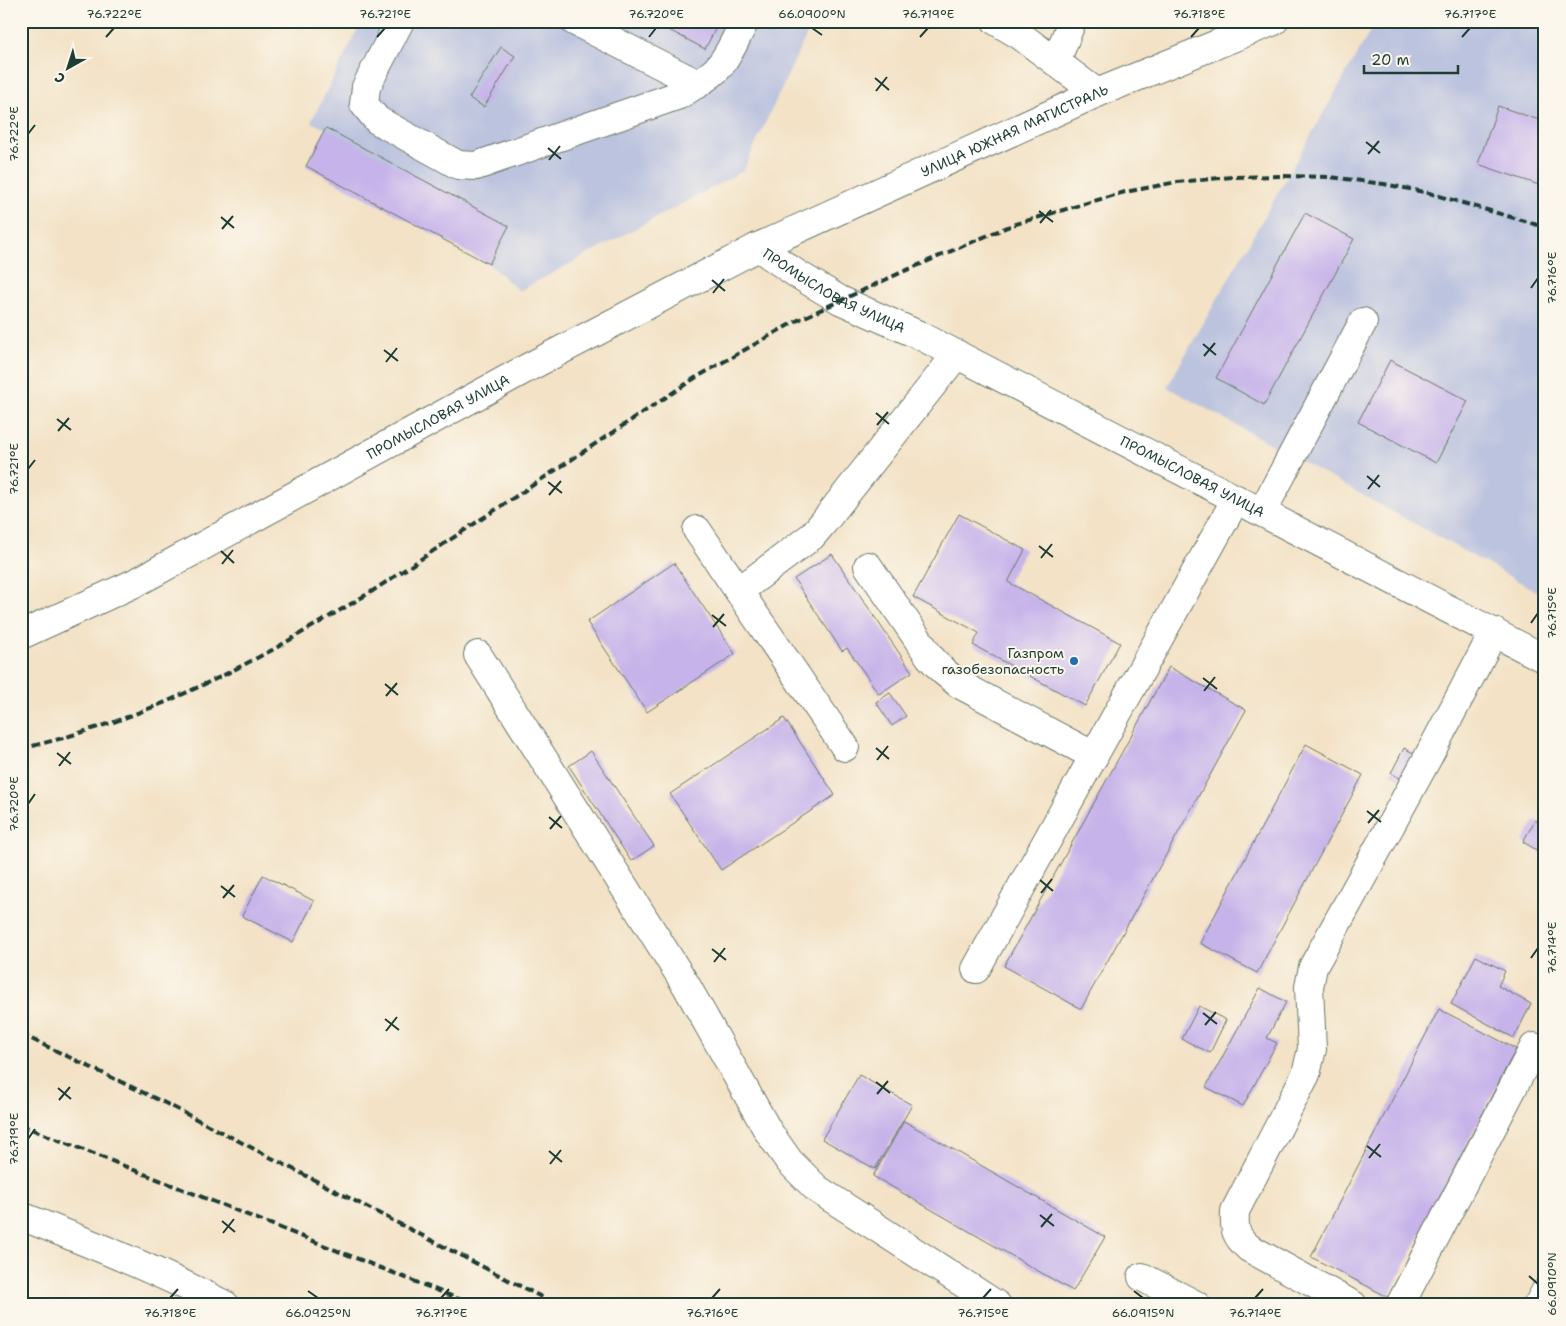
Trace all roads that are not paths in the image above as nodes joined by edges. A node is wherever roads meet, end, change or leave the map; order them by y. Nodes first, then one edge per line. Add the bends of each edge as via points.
1 (400, 21) edge
2 (574, 21) edge
3 (745, 21) edge
4 (996, 21) edge
5 (1072, 21) edge
6 (1274, 21) edge
7 (1056, 62) junction
8 (698, 84) junction
9 (1097, 93) junction
10 (758, 247) junction
11 (1363, 322) dead end
12 (956, 354) junction
13 (1236, 499) junction
14 (1262, 512) junction
15 (697, 530) dead end
16 (868, 566) dead end
17 (739, 591) junction
18 (1494, 632) junction
19 (21, 635) edge
20 (478, 655) dead end
21 (1545, 659) edge
22 (845, 747) dead end
23 (1094, 756) junction
24 (976, 969) dead end
25 (1534, 1047) dead end
26 (21, 1216) edge
27 (1142, 1277) dead end
28 (1545, 1292) edge
29 (225, 1305) edge
30 (997, 1305) edge
31 (1196, 1305) edge
32 (1352, 1305) edge
33 (1400, 1305) edge
34 (1538, 1305) edge

1 - 8 main road via 366,87 364,104 376,120 458,165 476,166 679,95
2 - 8 main road
3 - 8 main road via 717,69
4 - 7 main road
5 - 7 main road
6 - 9 main road, УЛИЦА ЮЖНАЯ МАГИСТРАЛЬ
7 - 9 main road
9 - 10 main road, УЛИЦА ЮЖНАЯ МАГИСТРАЛЬ
10 - 12 main road, ПРОМЫСЛОВАЯ УЛИЦА via 840,300
10 - 19 main road, ПРОМЫСЛОВАЯ УЛИЦА via 529,367 137,582
11 - 14 main road
12 - 13 main road, ПРОМЫСЛОВАЯ УЛИЦА
12 - 17 main road via 812,536
13 - 14 main road, ПРОМЫСЛОВАЯ УЛИЦА
13 - 23 main road
14 - 18 main road, ПРОМЫСЛОВАЯ УЛИЦА
15 - 17 main road
16 - 23 main road via 943,671 959,684
17 - 22 main road
18 - 21 main road, ПРОМЫСЛОВАЯ УЛИЦА
18 - 32 main road via 1313,967 1309,987 1312,1049 1306,1074 1235,1211 1234,1227 1239,1240
20 - 30 main road via 686,985 768,1131 789,1161 817,1189
23 - 24 main road
25 - 33 main road
26 - 29 main road
27 - 31 main road
28 - 34 main road

